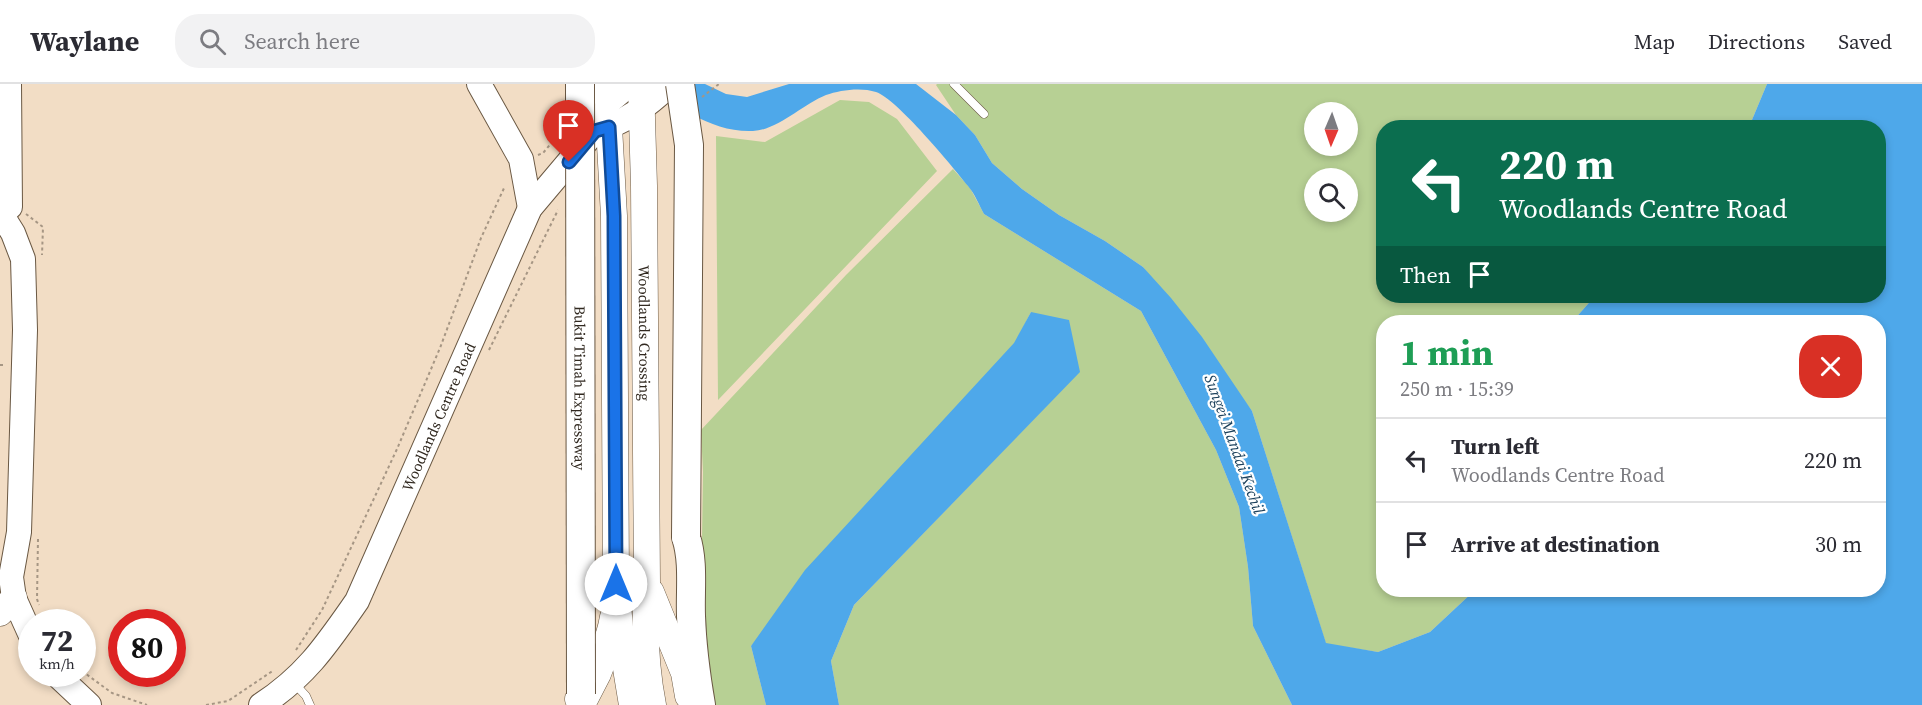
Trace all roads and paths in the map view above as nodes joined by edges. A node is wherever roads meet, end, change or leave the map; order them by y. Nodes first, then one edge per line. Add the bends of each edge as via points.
1 (9, 84) edge
2 (479, 84) edge
3 (580, 84) edge
4 (630, 84) edge
5 (641, 84) edge
6 (671, 84) edge
7 (680, 84) edge
8 (954, 84) edge
9 (606, 106) edge
10 (642, 110) junction
11 (984, 114) dead end
12 (565, 127) dead end
13 (521, 159) junction
14 (4, 203) edge
15 (530, 208) junction
16 (0, 236) edge
17 (22, 260) junction
18 (686, 570) junction
19 (647, 582) junction
20 (616, 584) junction
21 (5, 606) edge
22 (18, 621) edge
23 (621, 638) junction
24 (294, 652) dead end
25 (684, 673) junction
26 (286, 675) junction
27 (96, 681) edge
28 (70, 687) edge
29 (583, 701) edge
30 (649, 702) edge
31 (89, 705) edge
32 (147, 705) edge
33 (206, 705) edge
34 (262, 705) edge
35 (270, 705) edge
36 (310, 705) edge
37 (614, 705) edge
38 (689, 705) edge
39 (701, 705) edge

1 - 14 main road
2 - 13 main road
3 - 29 highway, Bukit Timah Expressway, bridge
4 - 9 main road
5 - 10 highway, Woodlands Crossing
6 - 10 main road
7 - 18 highway, bridge via 689,146 683,551
8 - 11 lane
9 - 10 main road
9 - 15 main road, Woodlands Centre Road via 595,131
9 - 20 highway, Woodlands Crossing via 614,216
10 - 19 highway, Woodlands Crossing
12 - 13 path via 543,153
13 - 15 main road
13 - 24 path via 481,238 397,450 322,610
14 - 17 main road
15 - 26 main road, Woodlands Centre Road via 357,601 328,643
16 - 17 main road
17 - 21 main road via 25,330 20,532
18 - 25 highway
18 - 39 highway
19 - 25 highway, Woodlands Crossing
19 - 30 highway, Woodlands Crossing
20 - 23 highway, Woodlands Crossing
20 - 29 highway, Woodlands Crossing via 608,643
21 - 22 main road
23 - 29 lane via 606,678
23 - 30 highway, Woodlands Crossing
23 - 37 highway, Woodlands Crossing
25 - 38 highway, Woodlands Crossing
26 - 33 path via 228,701
26 - 34 main road, Woodlands Centre Road
26 - 36 lane
27 - 32 path via 112,693
28 - 31 main road
34 - 35 lane

